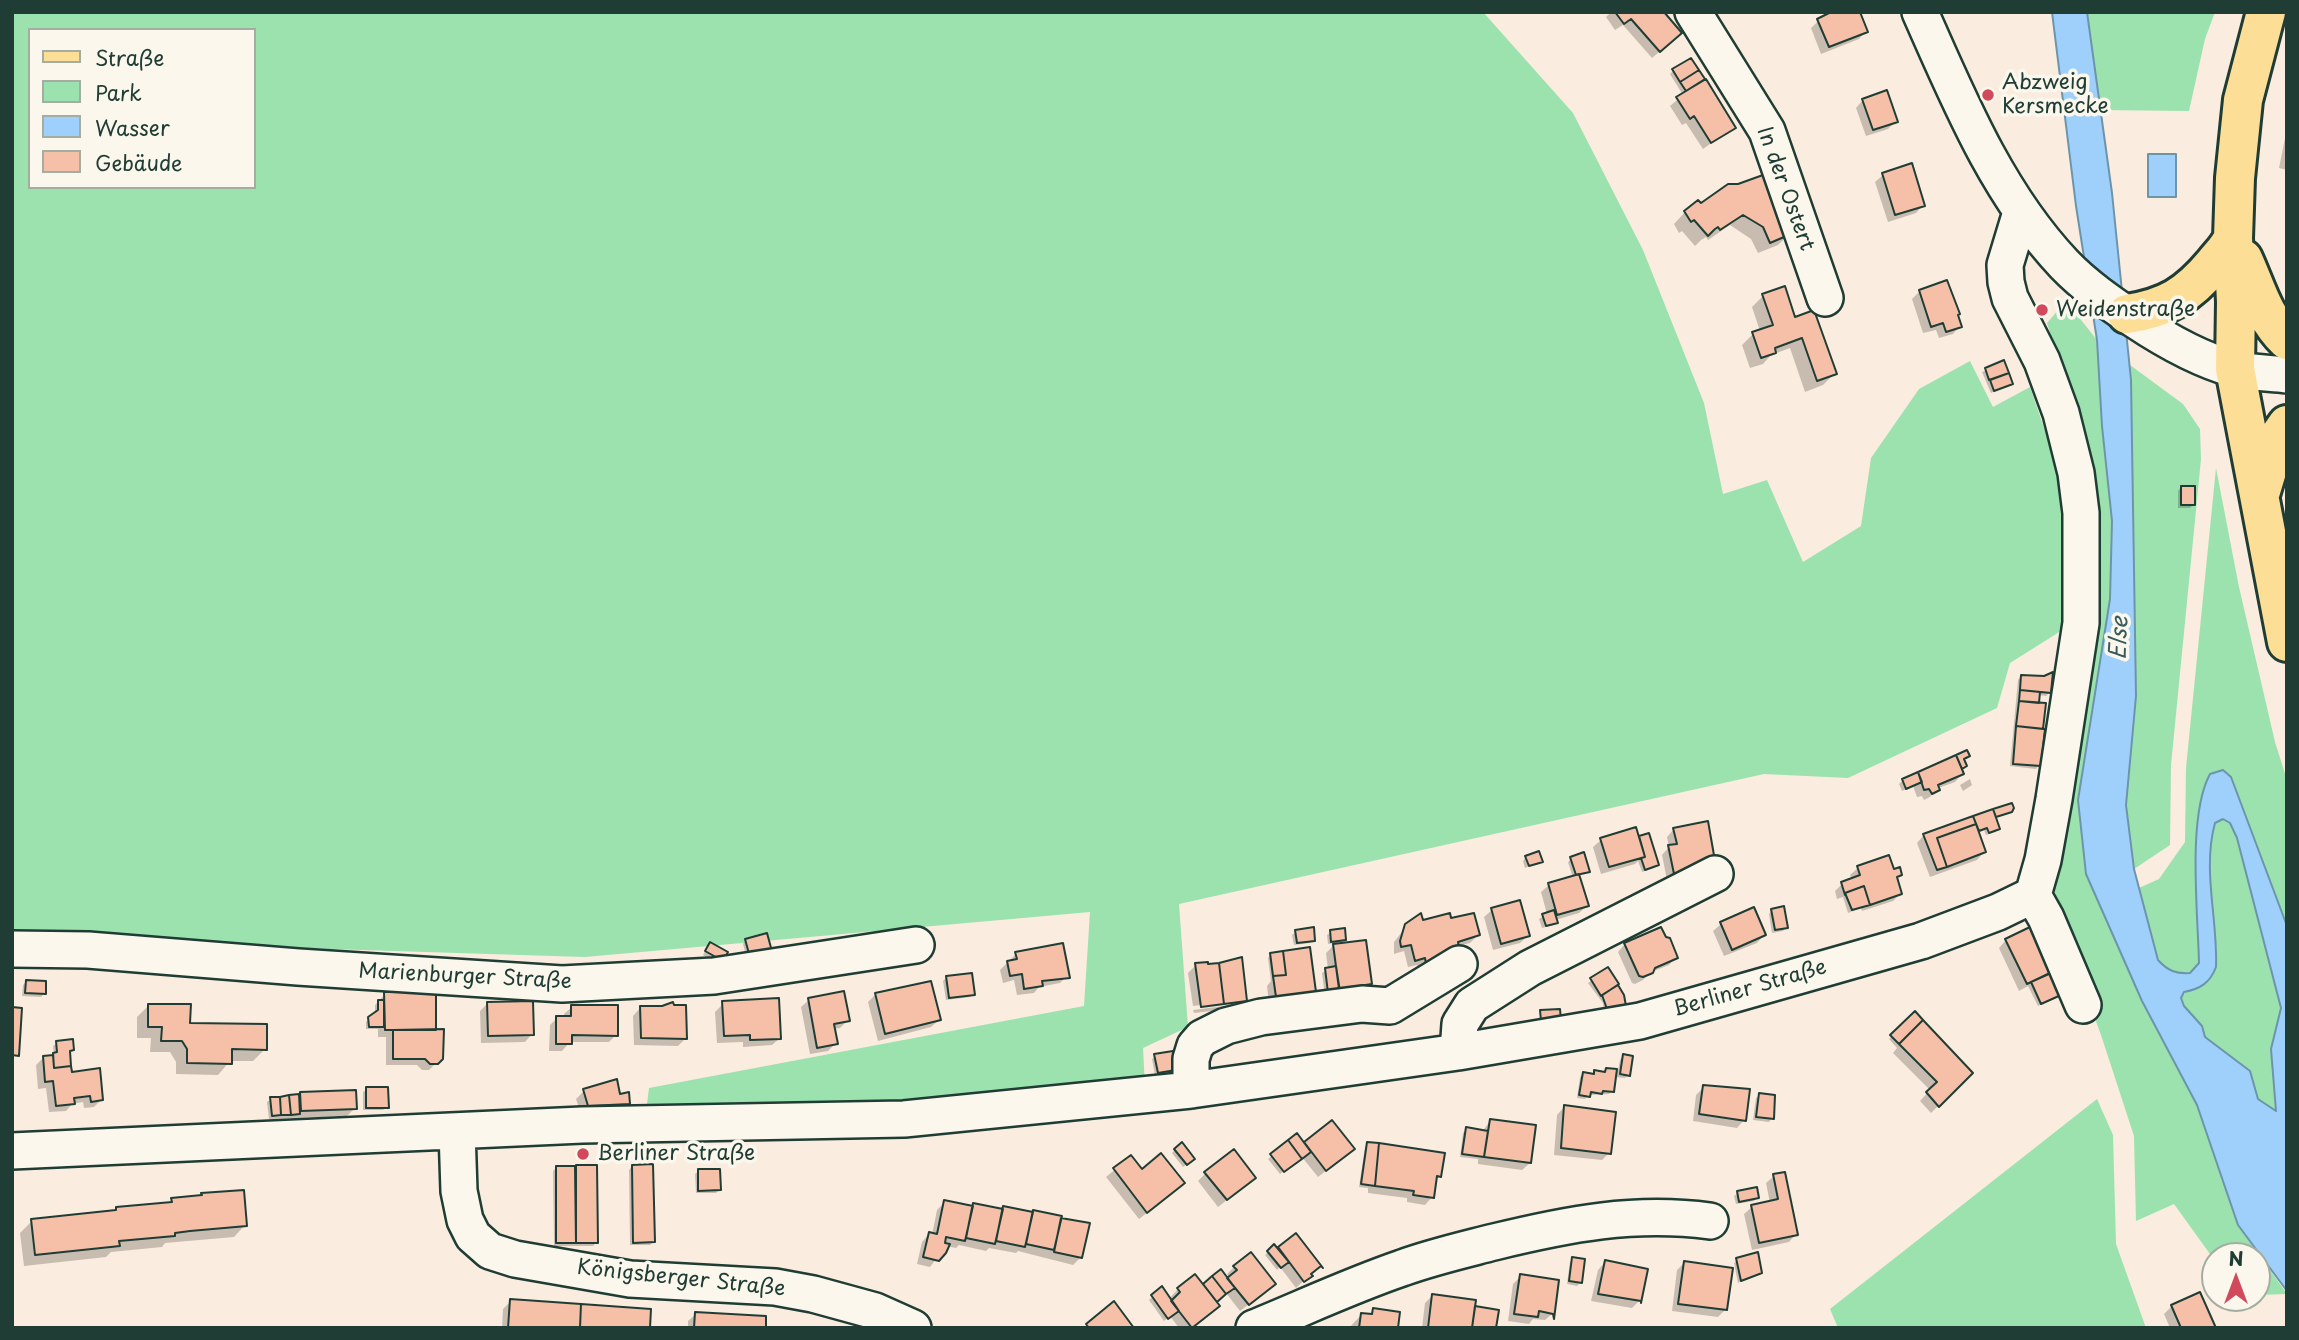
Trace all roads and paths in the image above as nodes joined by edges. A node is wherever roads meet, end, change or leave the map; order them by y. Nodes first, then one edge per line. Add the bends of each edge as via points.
1 (1693, 12) edge
2 (1920, 12) edge
3 (2266, 12) edge
4 (2021, 212) junction
5 (2233, 238) junction
6 (1825, 298) dead end
7 (2141, 324) junction
8 (2287, 340) edge
9 (2235, 369) junction
10 (2287, 375) edge
11 (2287, 425) edge
12 (2259, 500) junction
13 (2287, 642) edge
14 (1715, 874) dead end
15 (2033, 895) junction
16 (916, 945) dead end
17 (12, 949) edge
18 (1459, 964) dead end
19 (2082, 1005) dead end
20 (1458, 1052) junction
21 (1191, 1090) junction
22 (457, 1131) junction
23 (12, 1151) edge
24 (1710, 1221) dead end
25 (913, 1328) edge
26 (1254, 1328) edge

1 - 6 street, In der Ostert via 1766,131
2 - 4 street via 1962,108
3 - 5 main road via 2243,100
4 - 7 street via 2065,264
4 - 15 street via 2006,265 2006,282 2061,413 2081,513 2081,623 2054,799
5 - 7 main road via 2186,294 2158,308
5 - 8 main road via 2262,304
5 - 9 main road
7 - 9 street via 2183,349
9 - 10 street
9 - 12 main road
11 - 12 main road via 2276,441
12 - 13 main road
14 - 20 street via 1530,968 1472,1005 1460,1024
15 - 19 street
15 - 20 street, Berliner Straße via 1921,940 1640,1021
16 - 17 street, Marienburger Straße via 714,976 562,984 88,950
18 - 21 street via 1390,1006 1362,1004 1226,1026 1195,1046
20 - 21 street, Berliner Straße
21 - 22 street, Berliner Straße via 904,1119
22 - 23 street, Berliner Straße
22 - 25 street, Königsberger Straße via 465,1220 473,1236 490,1251 630,1279 775,1287 875,1311
24 - 26 street via 1673,1216 1619,1218 1537,1231 1403,1267

